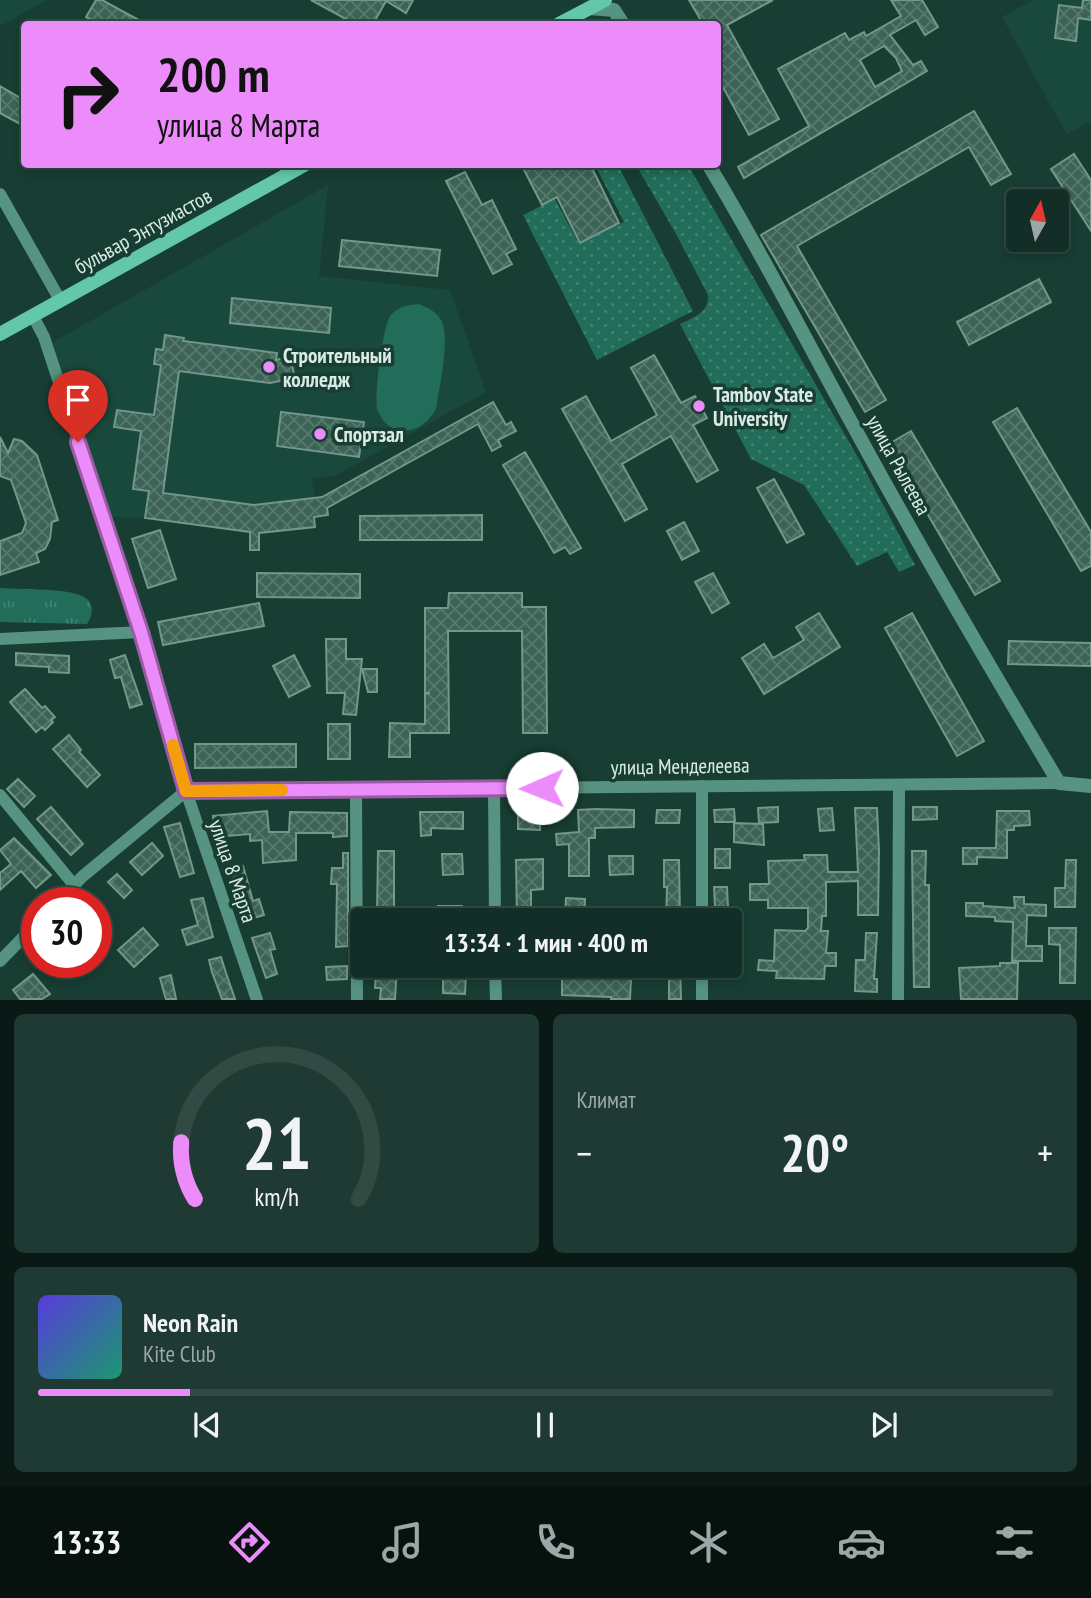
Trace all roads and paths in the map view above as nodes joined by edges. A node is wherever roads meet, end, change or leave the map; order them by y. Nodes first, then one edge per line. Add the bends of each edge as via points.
1 (605, 0) edge
2 (587, 4) edge
3 (563, 21) edge
4 (621, 21) edge
5 (299, 168) edge
6 (710, 168) edge
7 (0, 194) edge
8 (60, 300) junction
9 (33, 316) junction
10 (0, 334) edge
11 (141, 632) junction
12 (0, 639) edge
13 (1059, 783) junction
14 (899, 785) junction
15 (702, 786) junction
16 (1091, 786) edge
17 (494, 788) junction
18 (356, 790) junction
19 (186, 791) junction
20 (0, 795) edge
21 (74, 885) joint
22 (495, 908) edge
23 (702, 908) edge
24 (21, 939) edge
25 (0, 961) edge
26 (495, 978) edge
27 (702, 978) edge
28 (257, 999) edge
29 (357, 999) edge
30 (496, 999) edge
31 (702, 999) edge
32 (898, 999) edge

1 - 2 main road
2 - 3 main road
2 - 4 street via 614,10
5 - 8 main road, бульвар Энтузиастов
6 - 13 street, улица Рылеева via 972,637
7 - 8 street
8 - 9 main road, бульвар Энтузиастов
9 - 10 main road, бульвар Энтузиастов
9 - 11 street, улица 8 Марта via 44,337
11 - 12 street
11 - 19 street, улица 8 Марта
13 - 14 street, улица Менделеева
13 - 16 street, улица Менделеева
14 - 15 street, улица Менделеева
14 - 32 street
15 - 17 street, улица Менделеева
15 - 23 street
17 - 18 street, улица Менделеева
17 - 22 street
18 - 19 street, улица Менделеева
18 - 29 street
19 - 21 street
19 - 28 street, улица 8 Марта
20 - 21 street
24 - 25 street
26 - 30 street
27 - 31 street

